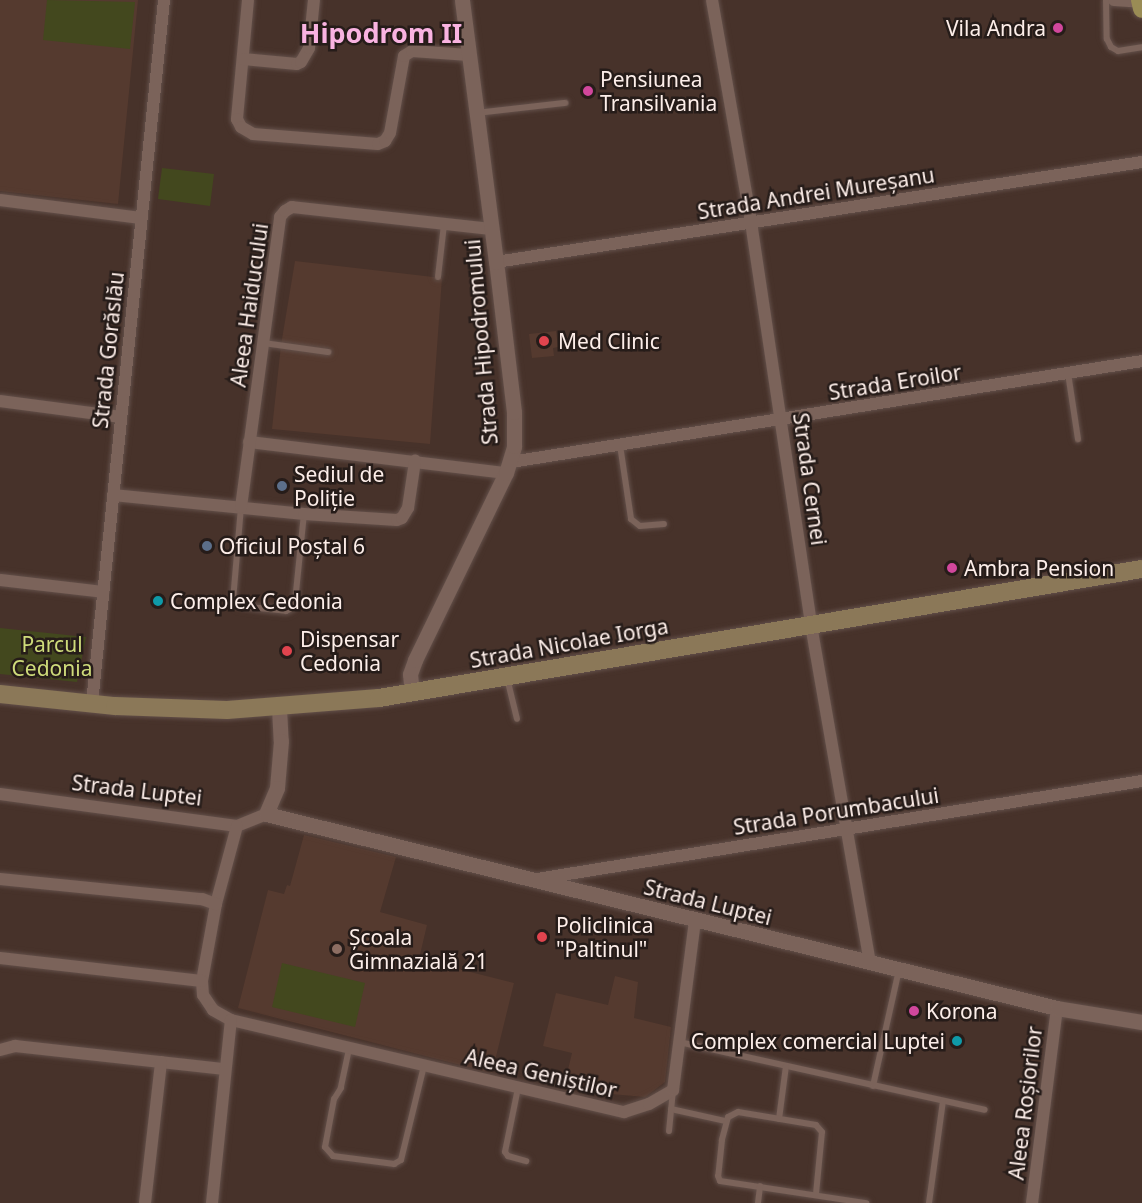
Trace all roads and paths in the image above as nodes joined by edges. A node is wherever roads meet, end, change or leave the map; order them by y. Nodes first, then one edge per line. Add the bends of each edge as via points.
1 (164, 0) edge
2 (248, 0) edge
3 (314, 0) edge
4 (462, 0) edge
5 (712, 0) edge
6 (1106, 0) edge
7 (1114, 0) edge
8 (1141, 4) edge
9 (1142, 46) edge
10 (469, 56) junction
11 (243, 59) junction
12 (565, 103) dead end
13 (477, 113) junction
14 (1142, 162) edge
15 (0, 201) edge
16 (141, 218) junction
17 (752, 222) junction
18 (444, 224) junction
19 (492, 229) junction
20 (496, 262) junction
21 (438, 277) dead end
22 (262, 343) junction
23 (328, 352) dead end
24 (1142, 361) edge
25 (1068, 373) junction
26 (0, 401) edge
27 (121, 417) junction
28 (782, 420) junction
29 (1078, 439) dead end
30 (249, 442) junction
31 (620, 445) junction
32 (415, 461) junction
33 (509, 467) junction
34 (113, 495) junction
35 (241, 507) junction
36 (304, 514) junction
37 (664, 524) dead end
38 (1142, 569) edge
39 (0, 580) edge
40 (103, 592) junction
41 (811, 624) junction
42 (507, 677) junction
43 (412, 693) junction
44 (0, 694) edge
45 (92, 703) junction
46 (279, 708) junction
47 (517, 719) dead end
48 (1142, 781) edge
49 (0, 794) edge
50 (266, 814) junction
51 (237, 826) junction
52 (846, 829) junction
53 (0, 879) edge
54 (537, 879) junction
55 (216, 904) junction
56 (695, 921) junction
57 (0, 958) edge
58 (870, 963) junction
59 (899, 970) junction
60 (202, 981) junction
61 (1057, 1008) junction
62 (231, 1020) junction
63 (1142, 1022) edge
64 (679, 1042) junction
65 (349, 1049) junction
66 (0, 1050) edge
67 (161, 1062) junction
68 (424, 1066) junction
69 (786, 1066) junction
70 (225, 1069) junction
71 (873, 1086) junction
72 (518, 1088) junction
73 (673, 1090) junction
74 (943, 1101) junction
75 (670, 1109) junction
76 (985, 1110) dead end
77 (779, 1119) junction
78 (725, 1121) junction
79 (669, 1131) dead end
80 (526, 1161) dead end
81 (760, 1186) junction
82 (816, 1194) junction
83 (145, 1203) edge
84 (212, 1203) edge
85 (758, 1203) edge
86 (866, 1203) edge
87 (929, 1203) edge
88 (1032, 1203) edge

1 - 16 street, Strada Gorăslău
2 - 11 street
3 - 11 street via 309,48 301,62
4 - 10 street, Strada Hipodromului
5 - 17 street, Strada Cernei
6 - 9 lane via 1107,39 1111,47 1118,51
7 - 8 street
10 - 11 street via 412,51 404,56 390,133 386,141 370,145 253,134 245,130 237,119
10 - 13 street, Strada Hipodromului
12 - 13 lane
13 - 19 street, Strada Hipodromului
14 - 17 street, Strada Andrei Mureșanu
15 - 16 street
16 - 27 street, Strada Gorăslău
17 - 20 street, Strada Andrei Mureșanu
17 - 28 street, Strada Cernei
18 - 19 street, Aleea Haiducului
18 - 21 lane
18 - 22 street, Aleea Haiducului via 292,207 285,211 280,217
19 - 20 street, Strada Hipodromului
20 - 33 street, Strada Hipodromului via 514,421
22 - 23 lane
22 - 30 street, Aleea Haiducului
24 - 25 street, Strada Eroilor
25 - 28 street, Strada Eroilor
25 - 29 lane
26 - 27 street
27 - 34 street, Strada Gorăslău
28 - 31 street, Strada Eroilor
28 - 41 street, Strada Cernei
30 - 32 street, Strada Eroilor
30 - 35 street, Aleea Haiducului
31 - 33 street, Strada Eroilor
31 - 37 lane via 631,519 640,526
32 - 33 street, Strada Eroilor
32 - 36 street via 408,508 402,518
33 - 43 street, Strada Hipodromului via 414,660 410,674
34 - 35 street
34 - 40 street, Strada Gorăslău
35 - 36 street
35 - 36 lane, Aleea Haiducului via 233,600 239,605 286,611 295,602
38 - 41 main road, Strada Nicolae Iorga
39 - 40 street
40 - 45 street, Strada Gorăslău
41 - 42 main road, Strada Nicolae Iorga
41 - 52 street, Strada Cernei
42 - 43 main road, Strada Nicolae Iorga
42 - 47 lane
43 - 46 main road, Strada Nicolae Iorga
44 - 45 main road, Strada Nicolae Iorga
45 - 46 main road, Strada Nicolae Iorga via 208,710
46 - 50 street via 277,788
48 - 52 street, Strada Porumbacului
49 - 51 street, Strada Luptei
50 - 51 street
50 - 54 street, Strada Luptei
51 - 55 street
52 - 54 street, Strada Porumbacului
52 - 58 street, Strada Cernei
53 - 55 street via 202,898
54 - 56 street, Strada Luptei
55 - 60 street
56 - 58 street, Strada Luptei
56 - 64 street
57 - 60 street
58 - 59 street, Strada Luptei
59 - 61 street, Strada Luptei
59 - 71 lane
60 - 62 street via 203,996 213,1010
61 - 63 street, Strada Luptei
61 - 88 street, Aleea Roșiorilor
62 - 65 street, Aleea Geniștilor
62 - 70 street
64 - 69 lane
64 - 73 street
65 - 68 street, Aleea Geniștilor
65 - 68 lane via 325,1147 333,1156 394,1164 401,1160
66 - 67 street via 15,1046
67 - 70 street
67 - 83 street
68 - 72 street, Aleea Geniștilor
69 - 71 lane
69 - 77 lane
70 - 84 street
71 - 74 lane
72 - 73 street, Aleea Geniștilor via 624,1112
72 - 80 lane via 506,1152
73 - 75 lane
74 - 76 lane
74 - 87 lane
75 - 78 lane
75 - 79 lane
77 - 78 lane via 738,1112
77 - 82 lane via 809,1122 820,1128
78 - 81 lane via 719,1180
81 - 82 lane
81 - 85 lane
82 - 86 lane

